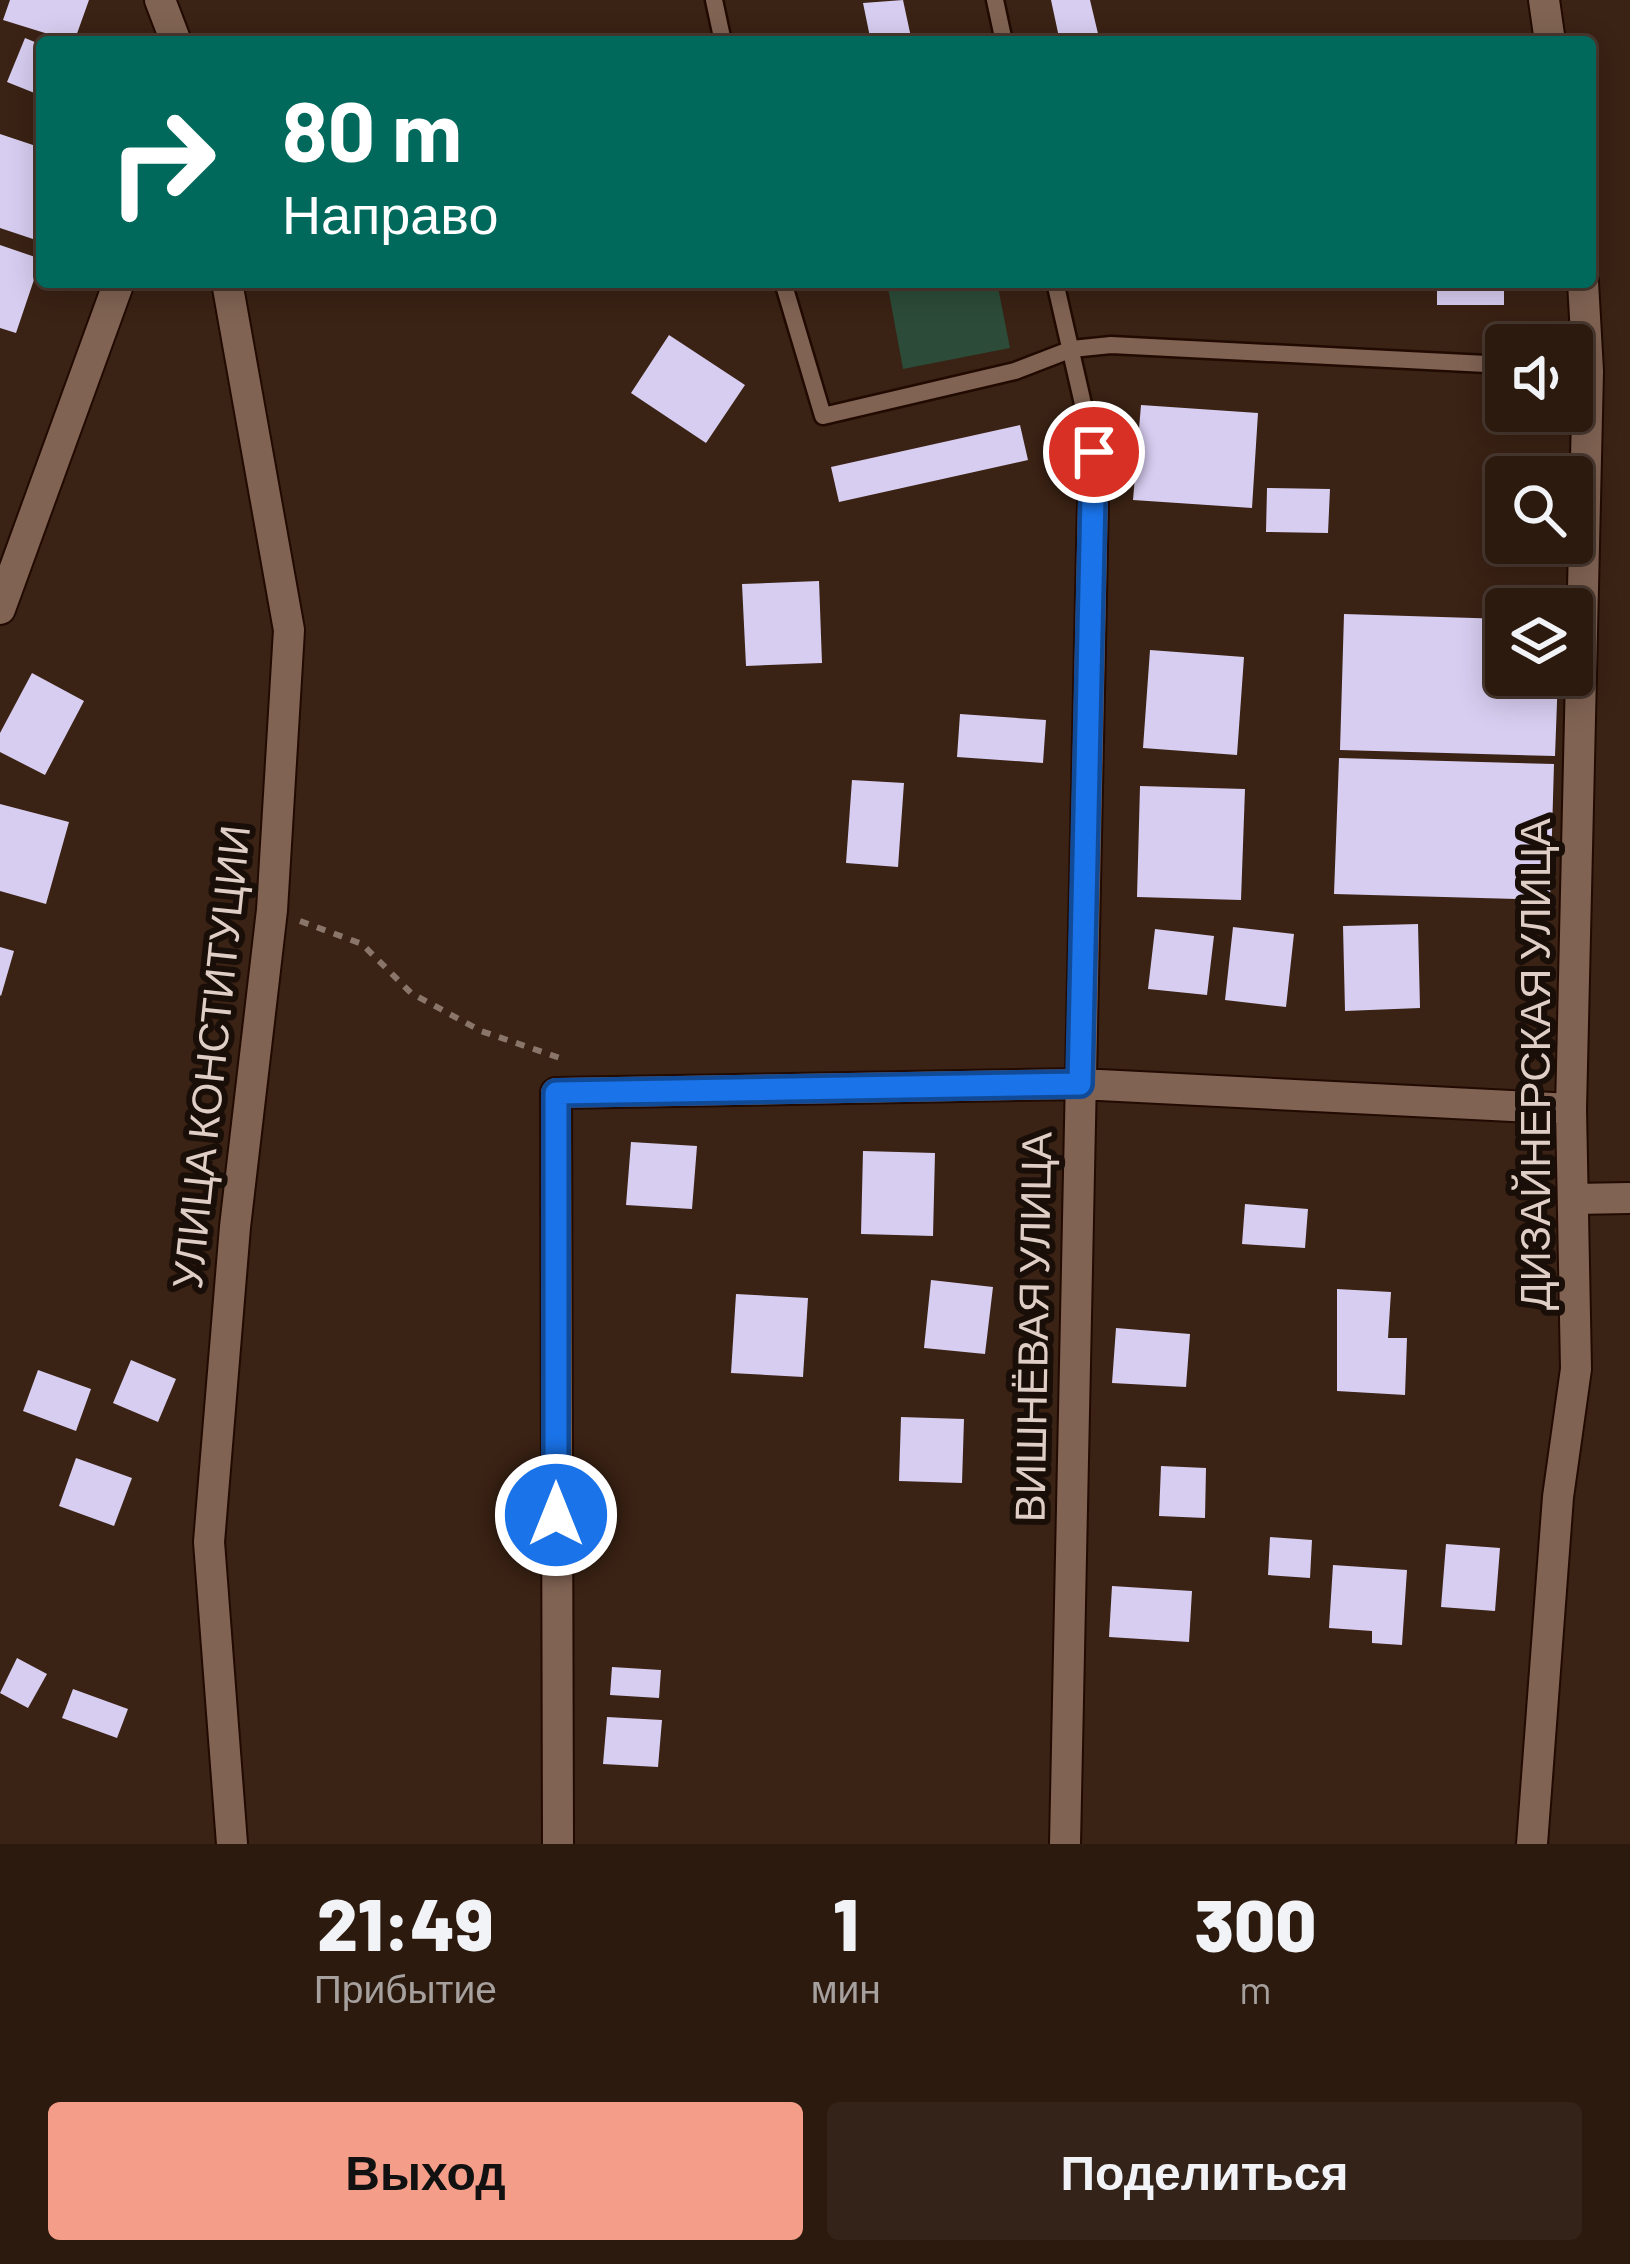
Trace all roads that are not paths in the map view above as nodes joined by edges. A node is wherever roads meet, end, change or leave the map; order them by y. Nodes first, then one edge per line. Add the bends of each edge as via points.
1 (160, 0) edge
2 (714, 0) edge
3 (995, 0) edge
4 (1544, 0) edge
5 (174, 36) edge
6 (722, 36) edge
7 (1003, 36) edge
8 (1549, 36) edge
9 (117, 288) edge
10 (228, 288) edge
11 (785, 288) edge
12 (1056, 288) edge
13 (1583, 288) edge
14 (1582, 324) edge
15 (1072, 349) junction
16 (1485, 364) edge
17 (1579, 432) edge
18 (1094, 452) joint
19 (0, 609) edge
20 (1080, 1084) junction
21 (1571, 1109) junction
22 (1573, 1198) junction
23 (1630, 1198) edge
24 (557, 1843) edge
25 (232, 1844) edge
26 (1065, 1844) edge
27 (1532, 1844) edge

1 - 5 street
2 - 6 lane
3 - 7 lane
4 - 8 street
9 - 19 street
10 - 25 street, УЛИЦА КОНСТИТУЦИИ via 289,630 272,910 209,1542
11 - 15 lane via 823,416 1015,371
12 - 15 lane
13 - 14 street, ДИЗАЙНЕРСКАЯ УЛИЦА
15 - 16 lane
15 - 18 lane
17 - 21 street, ДИЗАЙНЕРСКАЯ УЛИЦА
18 - 20 street, ВИШНЁВАЯ УЛИЦА
20 - 21 street
20 - 24 street via 556,1093
20 - 26 street, ВИШНЁВАЯ УЛИЦА
21 - 22 street, ДИЗАЙНЕРСКАЯ УЛИЦА
22 - 23 street
22 - 27 street, ДИЗАЙНЕРСКАЯ УЛИЦА via 1576,1369 1558,1497

